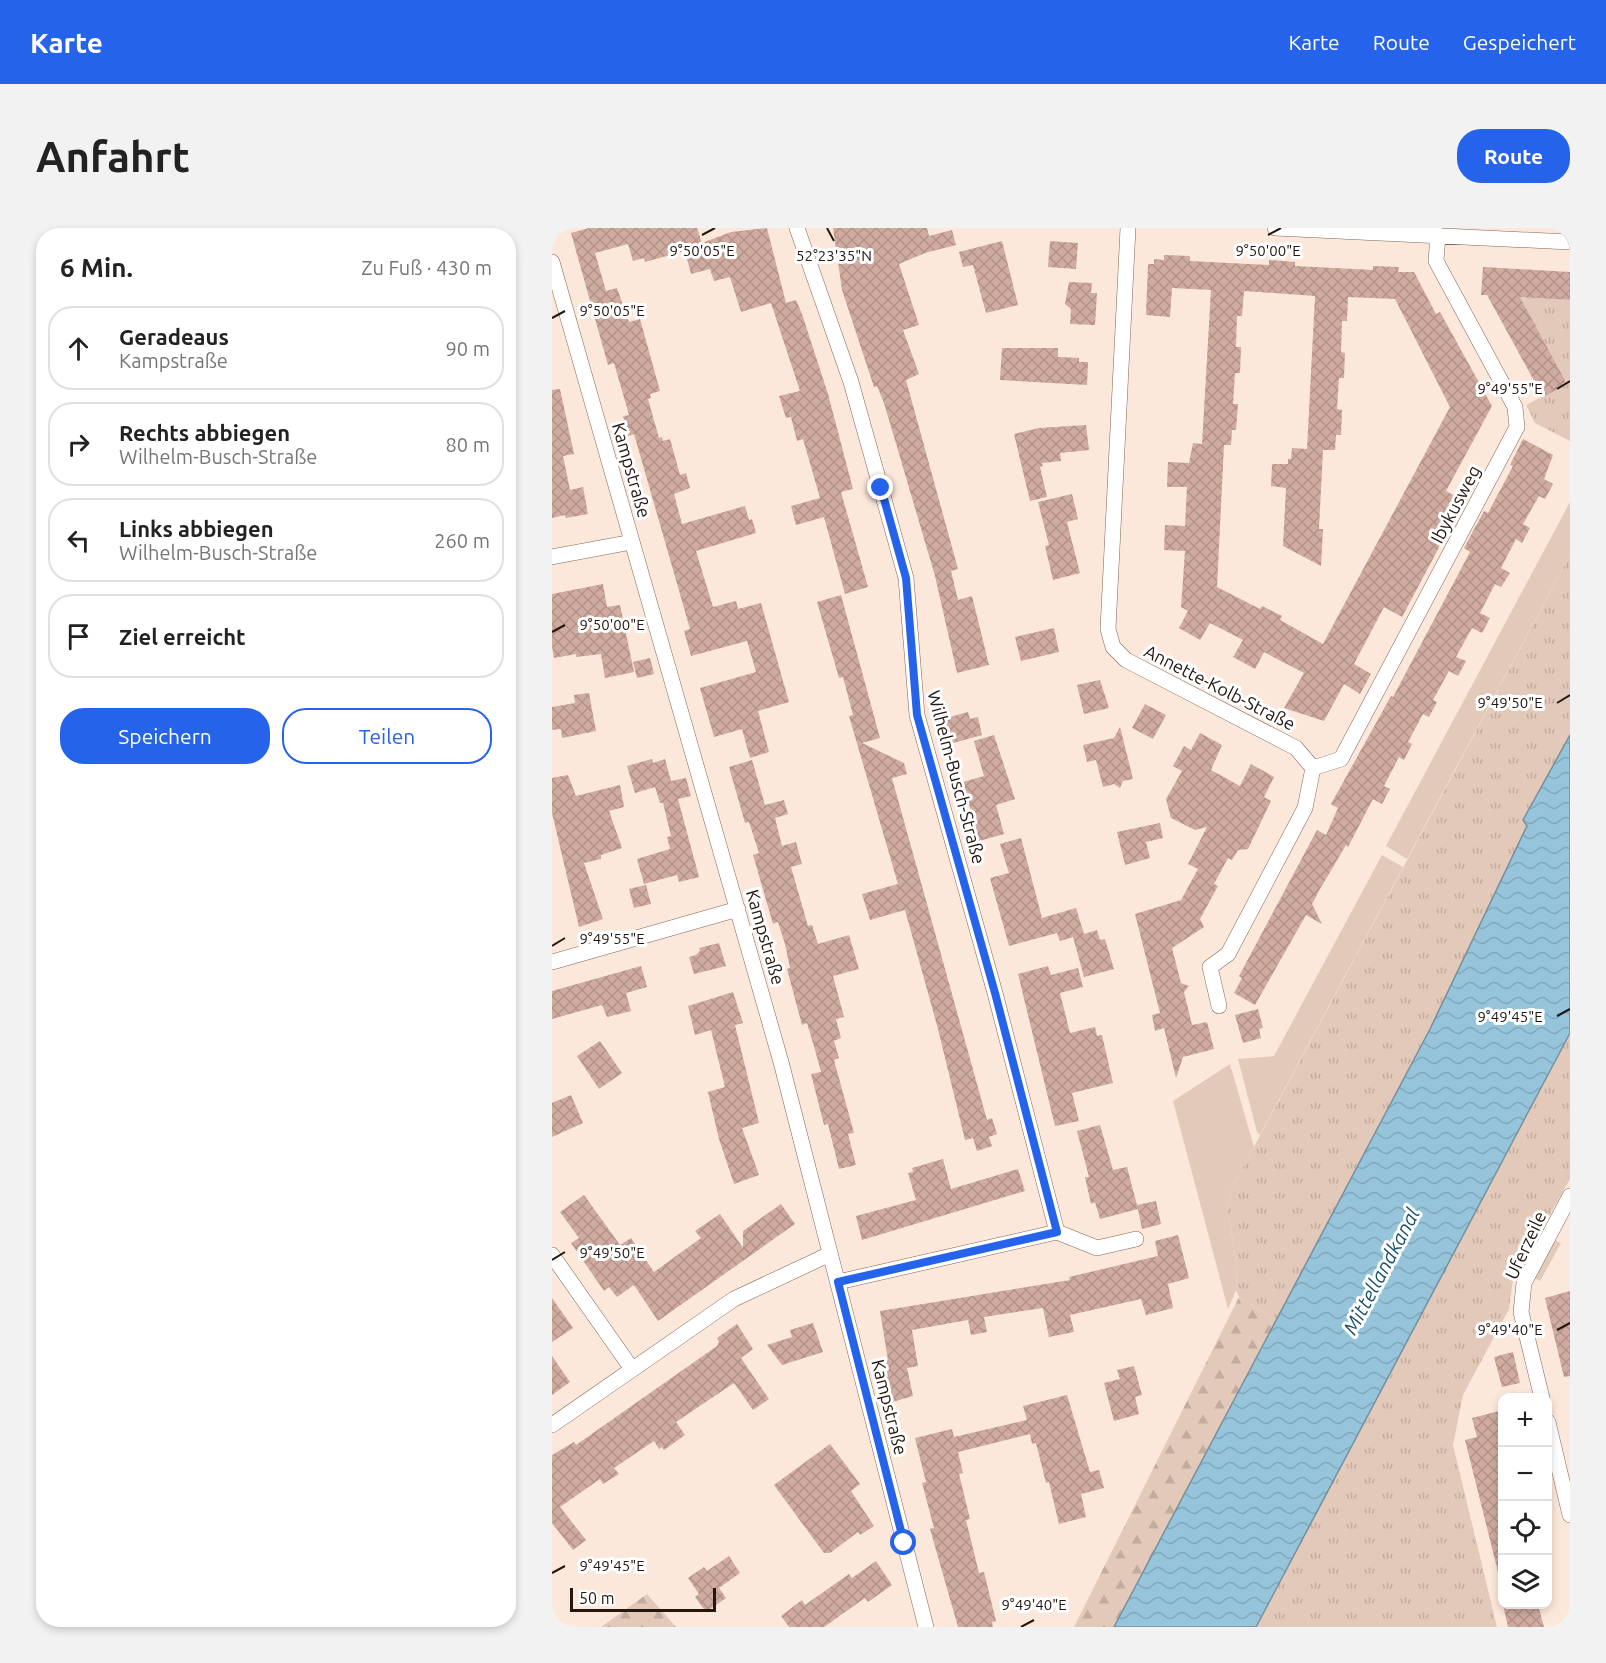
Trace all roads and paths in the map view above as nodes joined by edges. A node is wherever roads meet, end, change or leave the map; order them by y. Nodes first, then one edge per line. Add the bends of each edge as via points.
1 (797, 228) edge
2 (1128, 228) edge
3 (1275, 228) edge
4 (1438, 235) junction
5 (1570, 242) edge
6 (552, 262) edge
7 (632, 542) junction
8 (552, 557) edge
9 (1312, 768) junction
10 (738, 909) junction
11 (552, 962) edge
12 (1220, 1006) dead end
13 (1570, 1196) edge
14 (1057, 1232) junction
15 (1136, 1239) dead end
16 (830, 1254) junction
17 (552, 1255) edge
18 (838, 1282) junction
19 (632, 1369) junction
20 (1541, 1393) edge
21 (552, 1425) edge
22 (1552, 1439) edge
23 (1570, 1515) edge
24 (926, 1627) edge

1 - 14 street, Wilhelm-Busch-Straße via 851,382 906,578 917,715
2 - 9 street, Annette-Kolb-Straße via 1108,629 1113,647 1126,660 1296,748
3 - 4 street
4 - 5 street
4 - 9 street, Ibykusweg via 1436,261 1515,407 1517,427 1341,759
6 - 7 street, Kampstraße
7 - 8 street
7 - 10 street, Kampstraße
9 - 12 street via 1305,808 1228,954 1210,967
10 - 11 street
10 - 16 street, Kampstraße via 782,1062
13 - 20 street, Uferzeile via 1524,1283 1521,1312
14 - 15 street via 1097,1248
14 - 18 street
16 - 18 street, Kampstraße
16 - 19 street via 734,1299
17 - 19 street
18 - 24 street, Kampstraße
19 - 21 street
22 - 23 street

